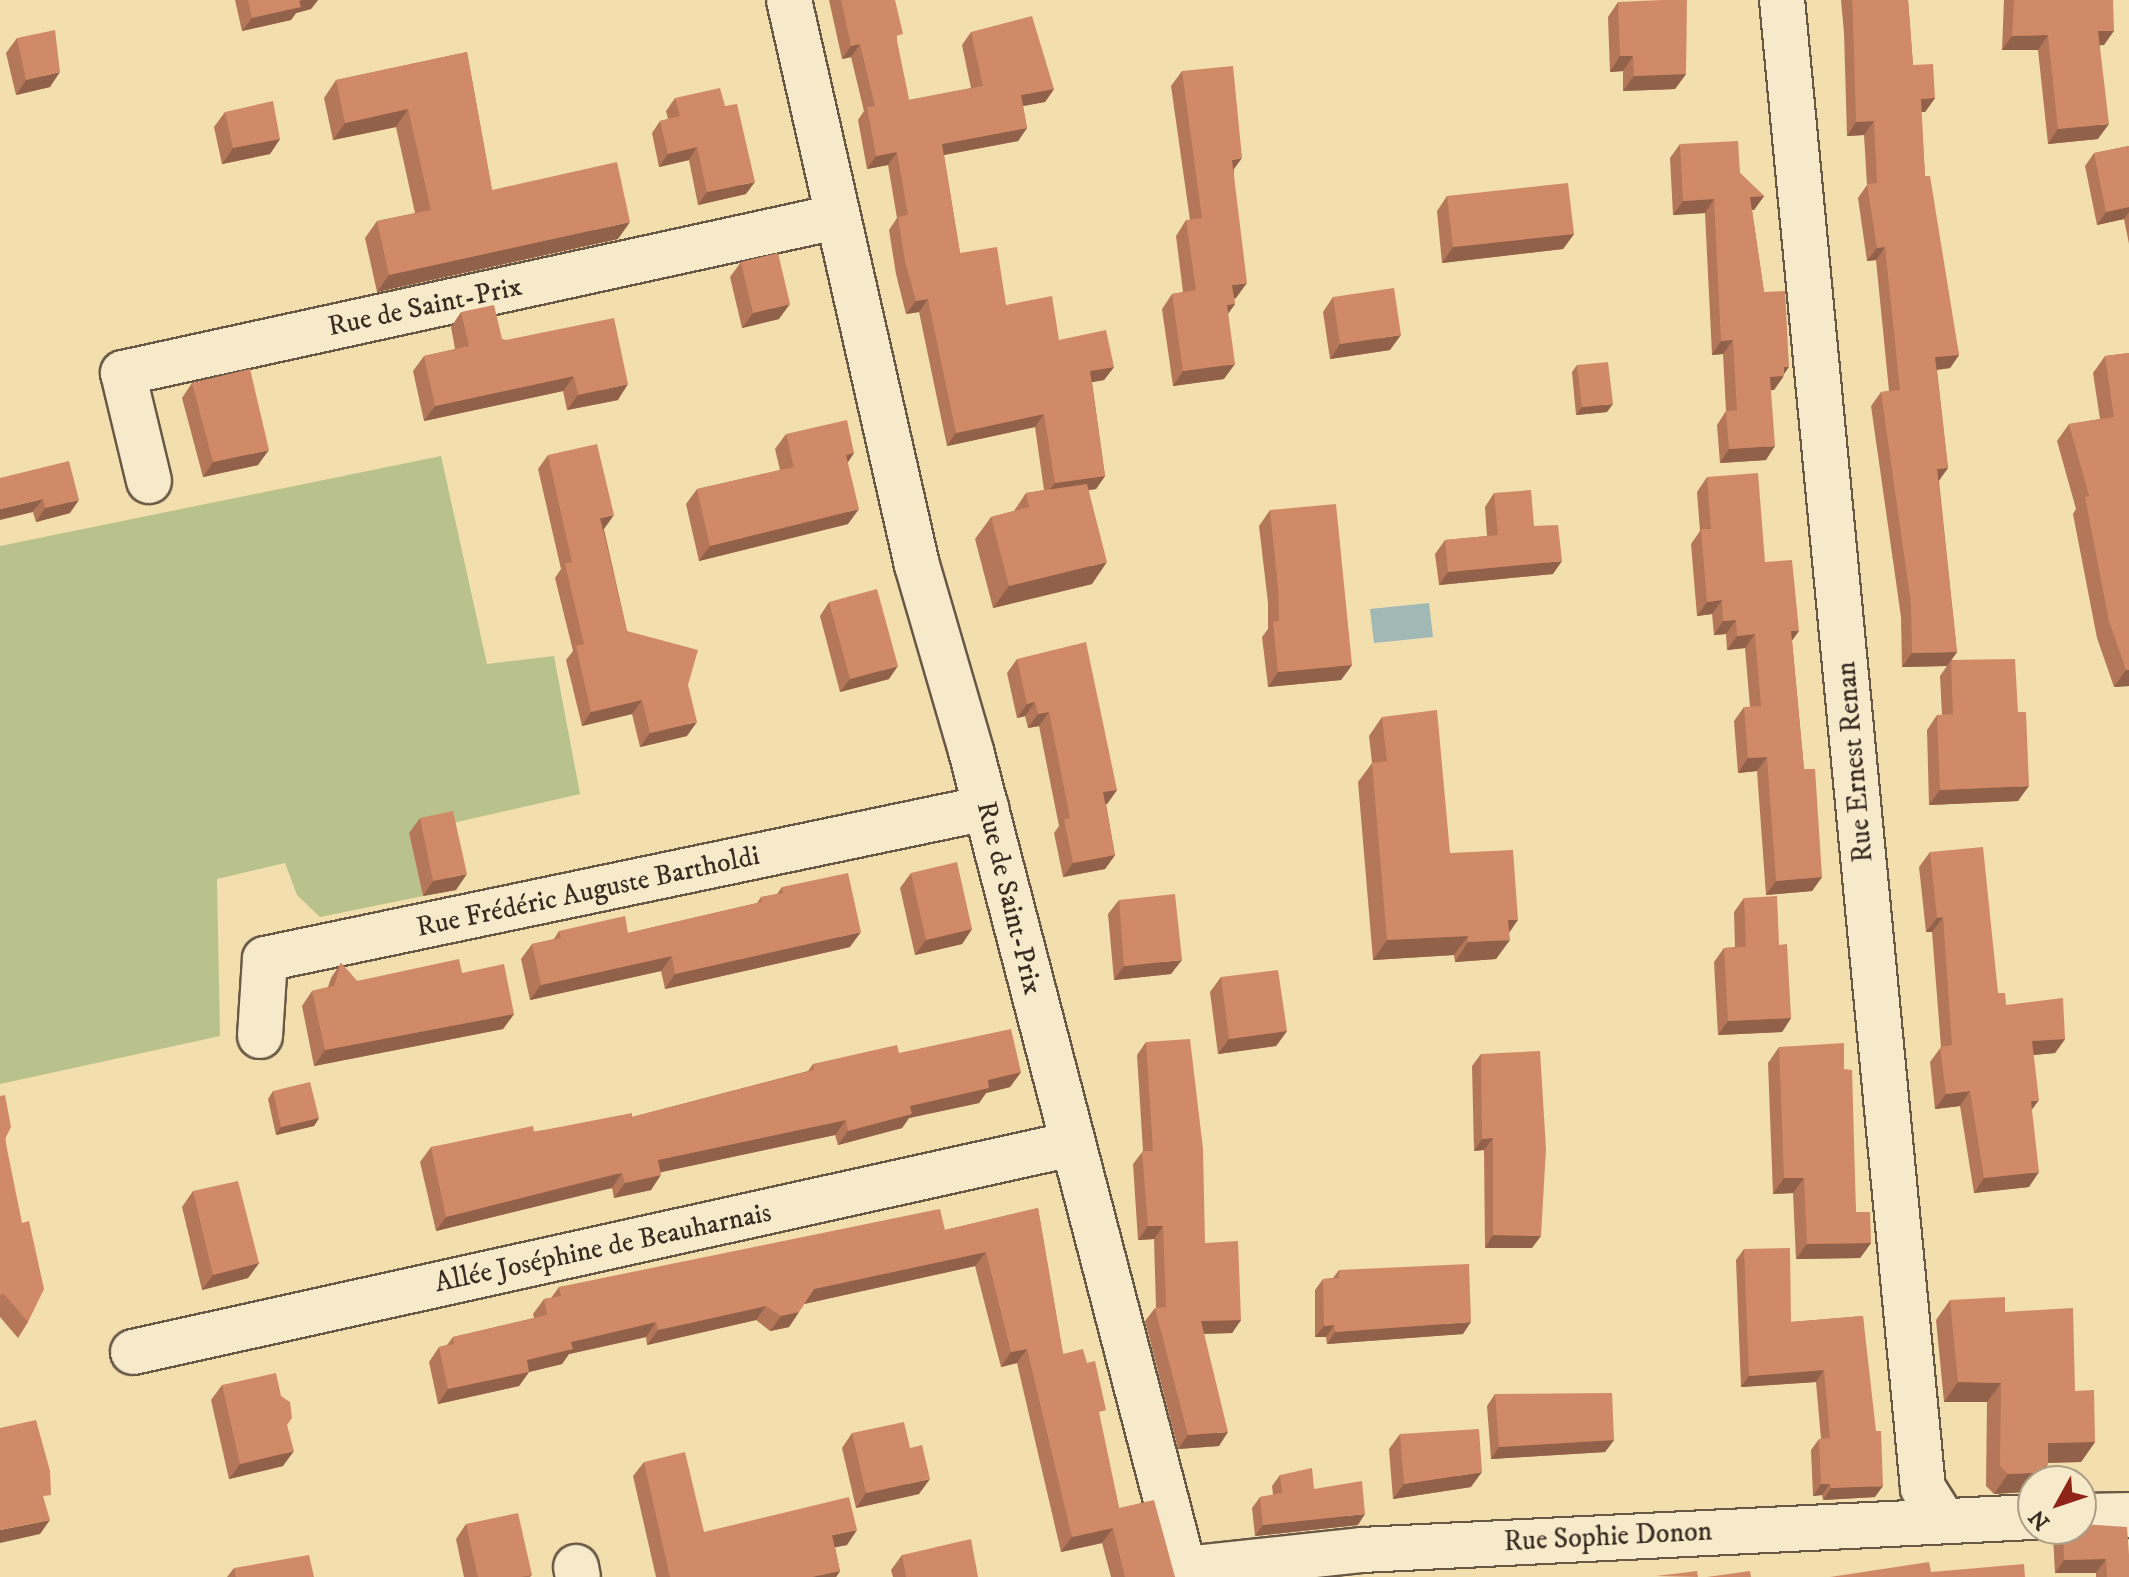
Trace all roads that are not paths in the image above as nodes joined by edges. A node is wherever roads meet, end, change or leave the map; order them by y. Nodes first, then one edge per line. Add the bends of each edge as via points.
1 (789, 0) edge
2 (1782, 0) edge
3 (836, 217) junction
4 (149, 481) dead end
5 (986, 808) junction
6 (260, 1036) dead end
7 (1072, 1144) junction
8 (133, 1352) dead end
9 (2129, 1515) edge
10 (2097, 1516) edge
11 (2017, 1517) edge
12 (1942, 1519) junction
13 (1186, 1573) edge

1 - 3 street, Rue de Saint-Prix
2 - 12 street, Rue Ernest Renan via 1923,1488
3 - 4 street, Rue de Saint-Prix via 123,373
3 - 5 street, Rue de Saint-Prix via 917,565
5 - 6 street, Rue Frédéric Auguste Bartholdi via 265,959
5 - 7 street, Rue de Saint-Prix
7 - 8 street, Allée Joséphine de Beauharnais
7 - 13 street, Rue de Saint-Prix
9 - 10 street
11 - 12 street, Rue Sophie Donon
12 - 13 street, Rue Sophie Donon via 1362,1550

